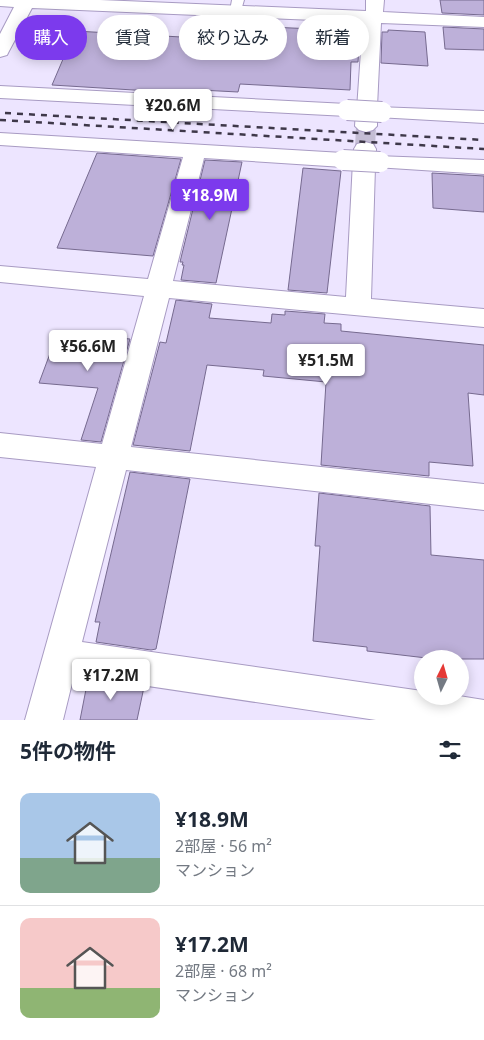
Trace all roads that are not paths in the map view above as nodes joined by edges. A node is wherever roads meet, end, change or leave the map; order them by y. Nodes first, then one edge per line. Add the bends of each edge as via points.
1 (0, 1) edge
2 (26, 1) edge
3 (148, 4) edge
4 (237, 6) edge
5 (374, 9) edge
6 (484, 22) edge
7 (0, 51) edge
8 (0, 92) edge
9 (484, 117) edge
10 (0, 139) edge
11 (370, 146) junction
12 (195, 151) junction
13 (484, 167) edge
14 (0, 274) edge
15 (158, 288) junction
16 (358, 307) junction
17 (484, 318) edge
18 (0, 445) edge
19 (114, 457) junction
20 (484, 497) edge
21 (61, 656) junction
22 (484, 718) edge
23 (44, 720) edge

1 - 2 street
2 - 3 street
2 - 7 street
3 - 4 street
4 - 5 street
5 - 6 street
5 - 11 street via 370,25
8 - 9 street, bridge
10 - 12 street
11 - 12 street, bridge via 343,160
11 - 13 street
11 - 16 street
12 - 15 street
14 - 15 street
15 - 16 street
15 - 19 street
16 - 17 street
18 - 19 street
19 - 20 street
19 - 21 street
21 - 22 street
21 - 23 street

